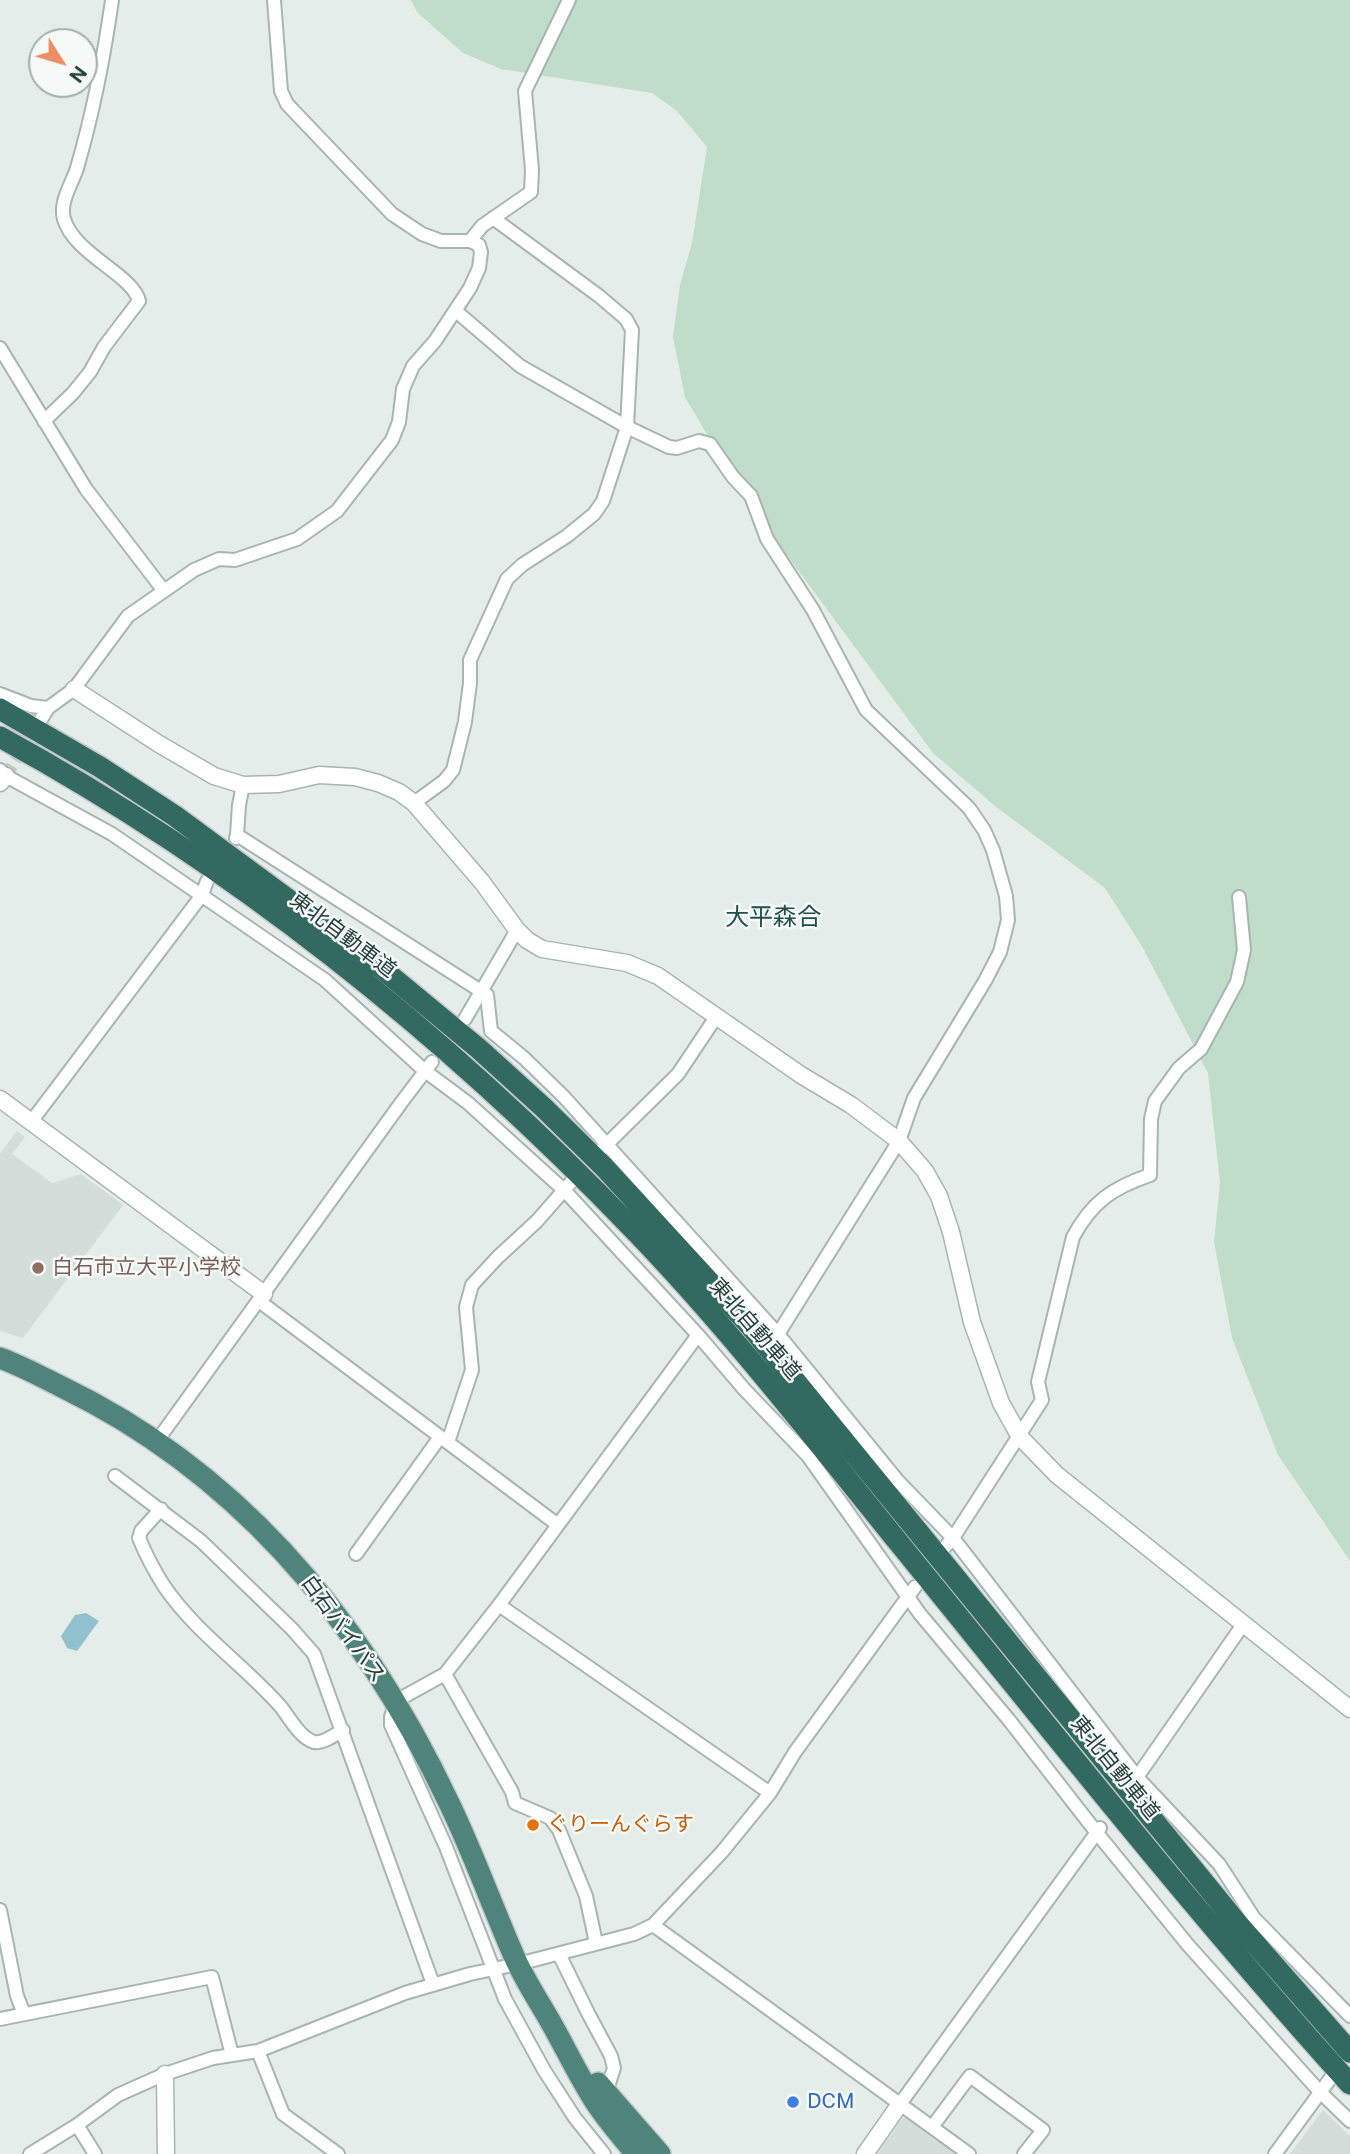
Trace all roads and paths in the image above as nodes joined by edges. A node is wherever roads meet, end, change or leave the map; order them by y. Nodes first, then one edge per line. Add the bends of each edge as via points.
1 (112, 0) edge
2 (274, 0) edge
3 (569, 0) edge
4 (494, 218) junction
5 (470, 241) junction
6 (457, 312) junction
7 (0, 348) edge
8 (44, 421) junction
9 (627, 427) junction
10 (164, 591) junction
11 (74, 689) junction
12 (0, 694) edge
13 (48, 708) junction
14 (0, 709) edge
15 (40, 721) tunnel mouth
16 (0, 737) edge
17 (2, 776) edge
18 (243, 785) junction
19 (414, 803) junction
20 (207, 881) dead end
21 (202, 895) junction
22 (1239, 897) dead end
23 (517, 930) junction
24 (482, 990) junction
25 (716, 1017) junction
26 (465, 1019) dead end
27 (428, 1067) junction
28 (0, 1099) edge
29 (31, 1122) junction
30 (899, 1141) junction
31 (604, 1146) junction
32 (569, 1186) junction
33 (261, 1298) junction
34 (778, 1334) junction
35 (698, 1335) junction
36 (0, 1358) edge
37 (1020, 1437) junction
38 (444, 1440) junction
39 (157, 1441) junction
40 (115, 1476) dead end
41 (161, 1509) junction
42 (558, 1525) junction
43 (949, 1543) junction
44 (356, 1554) dead end
45 (912, 1592) junction
46 (499, 1605) junction
47 (1242, 1626) junction
48 (445, 1674) junction
49 (396, 1701) junction
50 (1350, 1709) edge
51 (343, 1730) junction
52 (1135, 1780) junction
53 (770, 1793) junction
54 (1099, 1830) junction
55 (0, 1910) edge
56 (653, 1926) junction
57 (596, 1943) junction
58 (559, 1954) junction
59 (526, 1962) dead end
60 (508, 1966) dead end
61 (493, 1971) junction
62 (433, 1984) junction
63 (24, 2014) junction
64 (1350, 2016) edge
65 (0, 2019) edge
66 (550, 2020) junction
67 (258, 2051) junction
68 (1350, 2052) edge
69 (232, 2054) junction
70 (165, 2074) junction
71 (1340, 2082) edge
72 (1320, 2092) junction
73 (606, 2093) junction
74 (901, 2104) junction
75 (1350, 2121) edge
76 (77, 2125) junction
77 (932, 2127) junction
78 (322, 2142) junction
79 (30, 2154) edge
80 (95, 2154) edge
81 (166, 2154) edge
82 (313, 2154) edge
83 (338, 2154) edge
84 (604, 2154) edge
85 (636, 2154) edge
86 (660, 2154) edge
87 (865, 2154) edge
88 (969, 2154) edge
89 (1024, 2154) edge
90 (1275, 2154) edge

1 - 8 street via 98,84 63,205 71,233 136,292 139,301 90,372
2 - 5 street via 281,91 287,104 392,214 441,241
3 - 4 street via 525,91 531,192
4 - 5 street
4 - 9 street via 626,319 632,330
5 - 6 street via 479,245 479,268
6 - 9 street via 520,366
6 - 10 street via 413,366 402,389 392,440 337,511 297,539 235,560 219,559
7 - 8 street
8 - 10 street via 86,489
9 - 19 street via 603,501 594,514 507,579 470,660 465,722 453,770
9 - 30 street via 669,447 699,441 710,444 751,496 766,539 813,610 866,710 969,808 993,850 1008,920 1000,952 914,1098
10 - 11 street via 128,616
11 - 13 street
11 - 18 street via 194,766
12 - 13 street
13 - 15 street
14 - 68 highway, 東北自動車道 via 175,816 381,968 479,1049 604,1167 751,1327 1237,1923
16 - 71 highway, 東北自動車道 via 173,840 329,953 466,1066 579,1174 711,1314
17 - 21 street via 112,834
18 - 19 street via 279,784 319,775 355,777 398,792
18 - 24 street via 236,836
19 - 23 street via 482,881
20 - 21 street
21 - 27 street via 325,980
21 - 29 street
22 - 37 street via 1244,950 1237,982 1202,1049 1179,1068 1155,1101 1150,1175 1101,1198 1073,1237 1038,1382 1042,1400
23 - 24 street
23 - 25 street via 542,948 627,963 658,976
24 - 26 street
24 - 31 street via 487,995 491,1031 524,1058
25 - 30 street
25 - 31 street via 678,1074
27 - 32 street
27 - 33 street
28 - 29 street
29 - 33 street
30 - 34 street
30 - 37 street via 939,1196 981,1350 1000,1403
31 - 34 street
32 - 35 street
32 - 38 street via 472,1285 466,1307 472,1370
33 - 38 street
33 - 39 street
34 - 43 street
35 - 42 street
35 - 45 street via 808,1455
36 - 39 highway, 白石バイパス via 96,1403
37 - 43 street
37 - 47 street via 1057,1475
38 - 42 street
38 - 44 street
39 - 49 highway, 白石バイパス via 276,1542 337,1615
40 - 41 street
41 - 51 street via 201,1541 314,1654
41 - 51 street via 139,1538 165,1587 194,1623 280,1706 307,1739 322,1742
42 - 46 street
43 - 52 street
45 - 53 street
45 - 54 street via 935,1632
46 - 48 street
46 - 53 street
47 - 50 street
47 - 52 street
48 - 49 street
48 - 57 street via 516,1803 550,1818 559,1830 586,1896
49 - 61 street via 393,1732 446,1847
49 - 66 highway, 白石バイパス via 451,1807 515,1958
51 - 62 street
52 - 64 street via 1219,1864 1254,1918
53 - 56 street
54 - 72 street via 1188,1945
54 - 74 street
55 - 63 street
56 - 57 street
56 - 74 street
57 - 58 street
58 - 59 street
58 - 73 street via 611,2056 614,2068
60 - 61 street
61 - 62 street
61 - 84 street via 544,2070
62 - 67 street
63 - 65 street
63 - 69 street via 212,1977
66 - 73 highway, 白石バイパス
66 - 85 highway, 白石バイパス via 594,2100
67 - 69 street
67 - 78 street via 283,2114
69 - 70 street
70 - 76 street via 118,2095
70 - 81 street
71 - 72 street
72 - 75 street
72 - 90 street
73 - 86 highway, 白石バイパス
74 - 77 street
74 - 87 street
76 - 79 street
76 - 80 street
77 - 88 street
77 - 89 street via 964,2072 1048,2134
78 - 82 street
78 - 83 street

